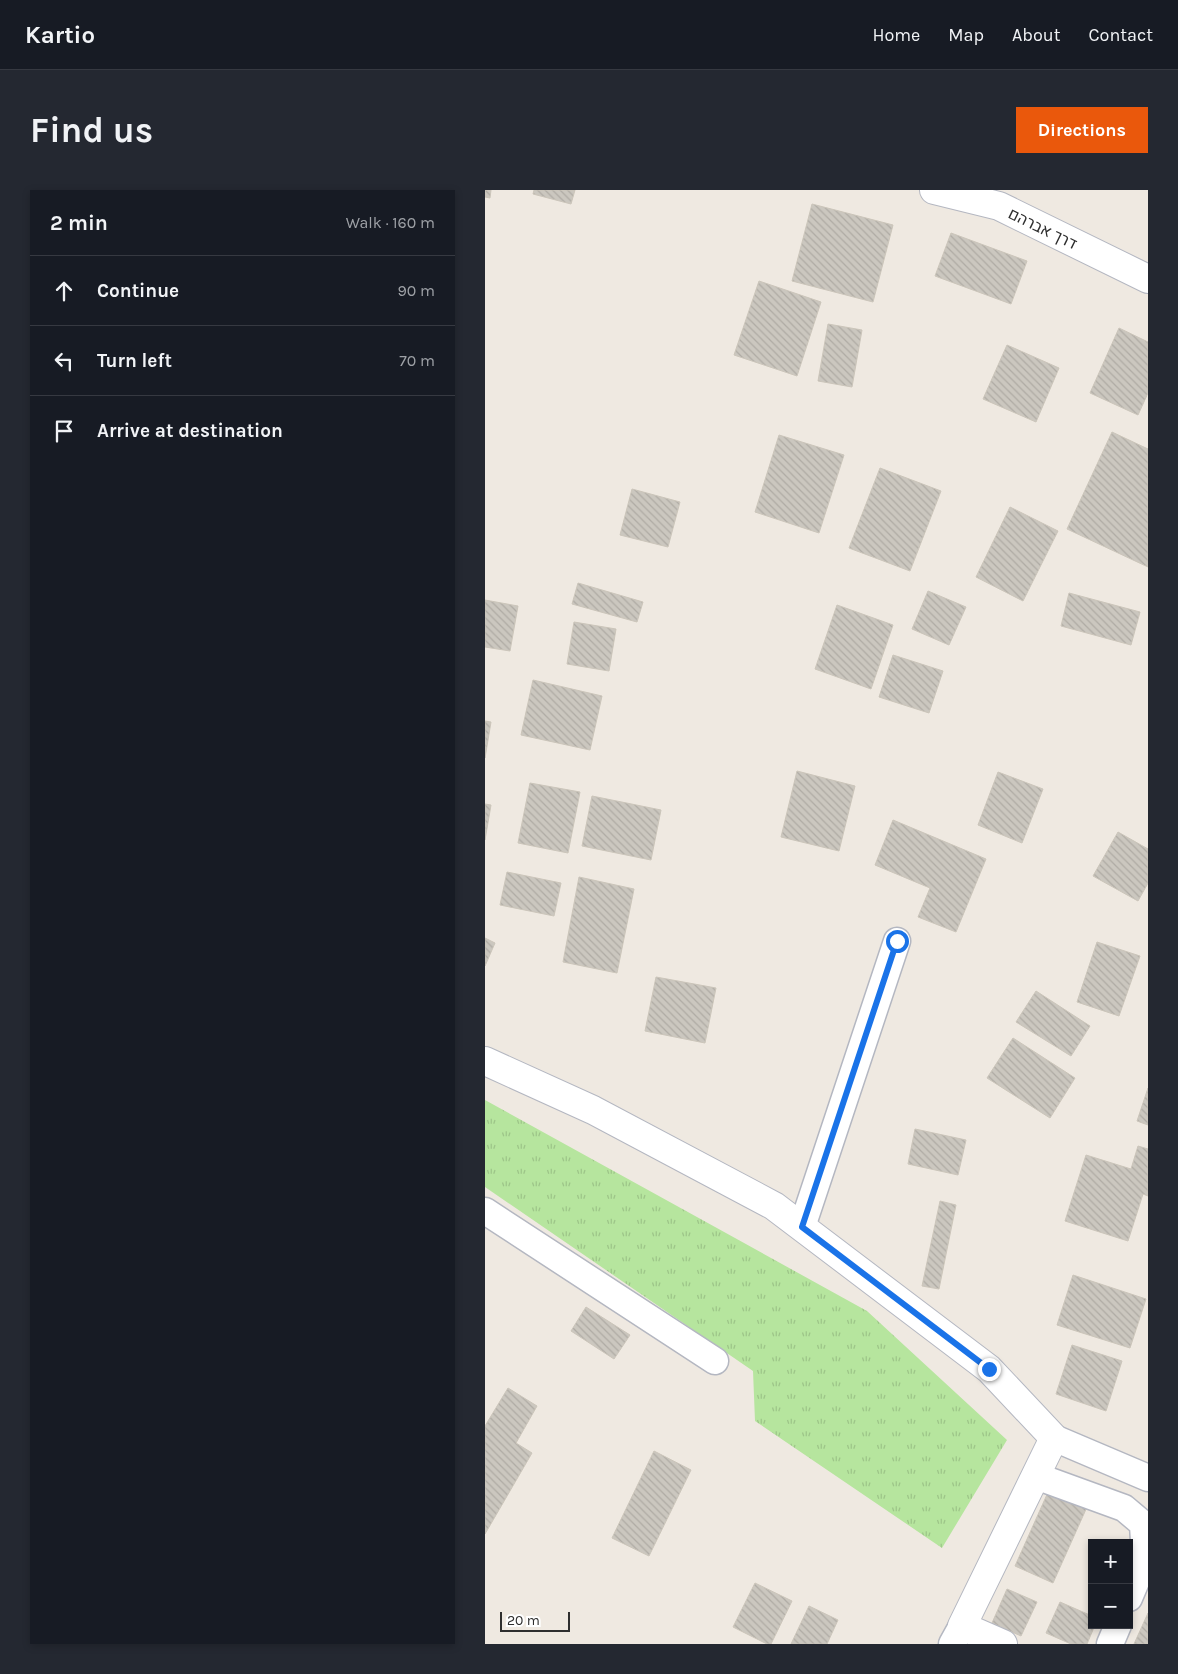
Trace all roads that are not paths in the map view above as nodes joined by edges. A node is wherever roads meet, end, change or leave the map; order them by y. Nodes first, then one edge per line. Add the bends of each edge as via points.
1 (934, 190) edge
2 (1148, 279) edge
3 (897, 941) dead end
4 (485, 1061) edge
5 (485, 1210) edge
6 (802, 1227) junction
7 (715, 1361) dead end
8 (1054, 1438) junction
9 (1035, 1476) junction
10 (1148, 1478) edge
11 (1133, 1588) edge
12 (1116, 1629) edge
13 (957, 1635) edge
14 (1003, 1644) edge
15 (1110, 1644) edge

1 - 2 street, דרך אברהם via 999,206
3 - 6 street
4 - 6 street via 593,1110 774,1206
5 - 7 street
6 - 8 street via 989,1369
8 - 9 street
8 - 10 street
9 - 11 street via 1123,1508 1143,1524 1145,1560
9 - 13 street
12 - 15 street
13 - 14 street

